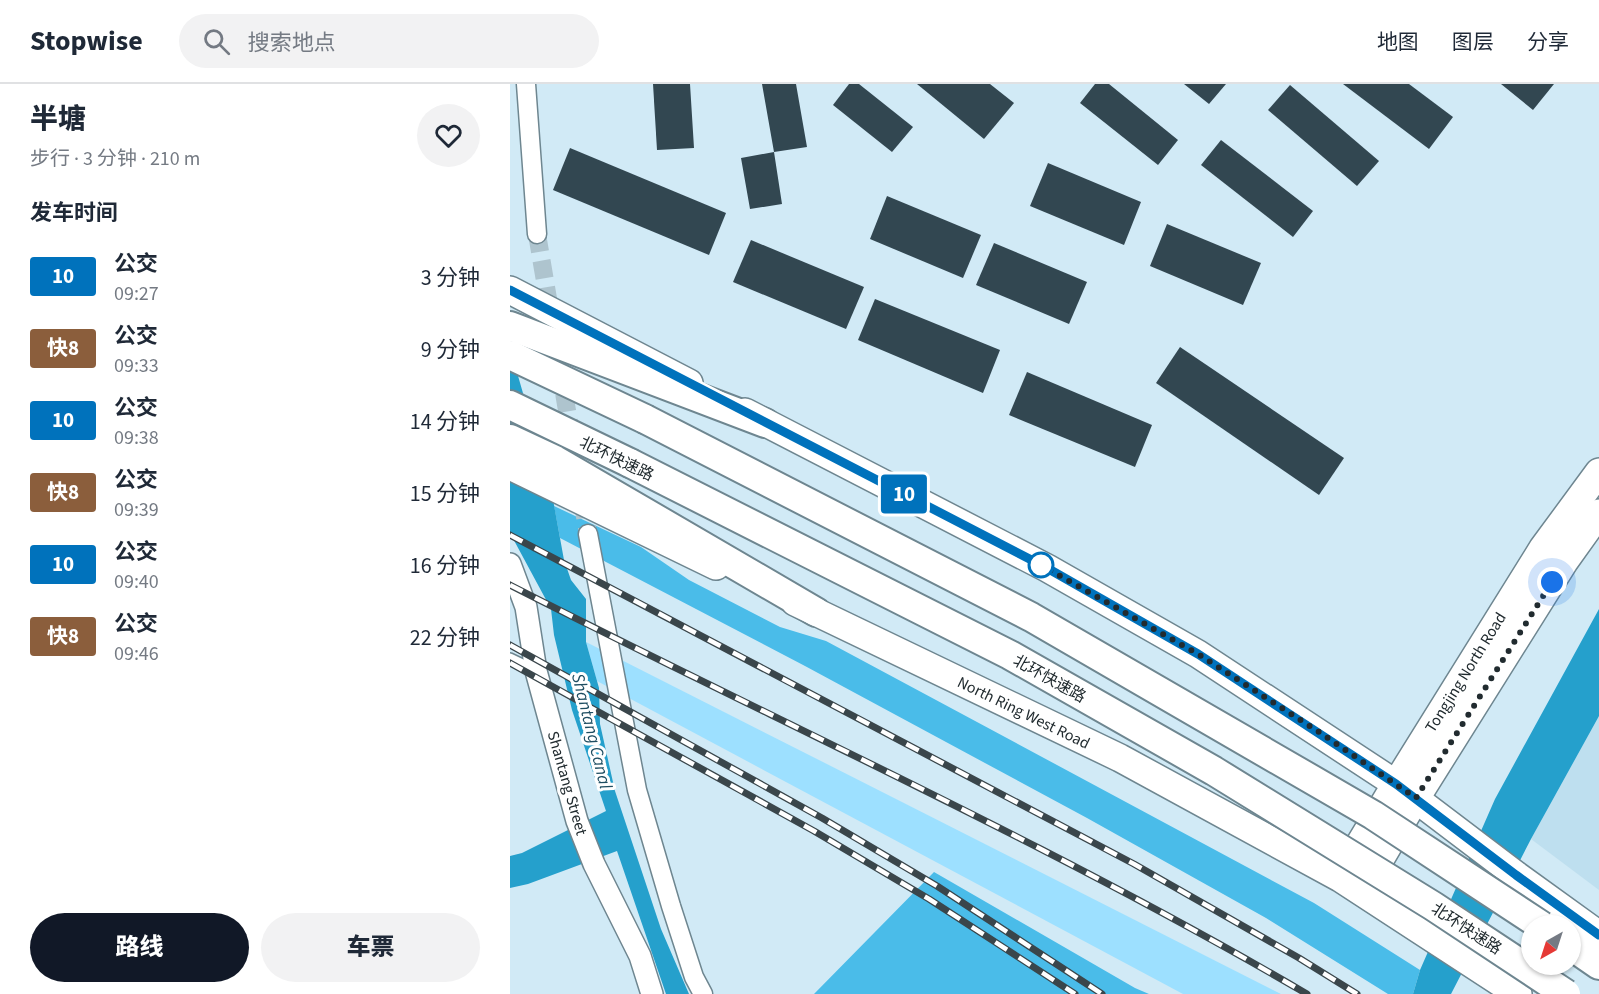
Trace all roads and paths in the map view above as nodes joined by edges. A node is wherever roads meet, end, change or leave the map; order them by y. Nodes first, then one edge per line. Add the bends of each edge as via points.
1 (526, 84) edge
2 (537, 234) tunnel mouth
3 (510, 290) edge
4 (511, 326) edge
5 (515, 357) edge
6 (510, 405) edge
7 (765, 423) junction
8 (510, 439) edge
9 (510, 466) edge
10 (1599, 472) edge
11 (1599, 513) edge
12 (588, 534) tunnel mouth
13 (510, 564) edge
14 (816, 612) junction
15 (510, 658) edge
16 (536, 671) junction
17 (1406, 791) junction
18 (1351, 884) junction
19 (1525, 915) edge
20 (1599, 935) edge
21 (1581, 953) edge
22 (1599, 965) edge
23 (652, 994) edge
24 (703, 994) edge
25 (1518, 994) edge
26 (1566, 994) edge

1 - 2 street
3 - 7 main road
4 - 7 highway
5 - 19 highway, bridge via 645,419 1030,617 1373,815
6 - 26 highway, 北环快速路, bridge via 1010,655 1204,765 1433,906
7 - 17 main road via 1047,568 1198,654
8 - 14 highway via 555,460
9 - 14 main road, North Ring West Road
10 - 17 main road, Tongjing North Road via 1543,548
11 - 17 main road, Tongjing North Road
12 - 24 street via 637,790 671,906
13 - 16 street, Shantang Street via 526,607
14 - 18 main road, North Ring West Road via 1120,758
15 - 16 lane
16 - 23 street, Shantang Street via 577,821 640,956
17 - 18 main road, Tongjing North Road
17 - 20 main road
18 - 25 main road, North Ring West Road
21 - 22 highway

